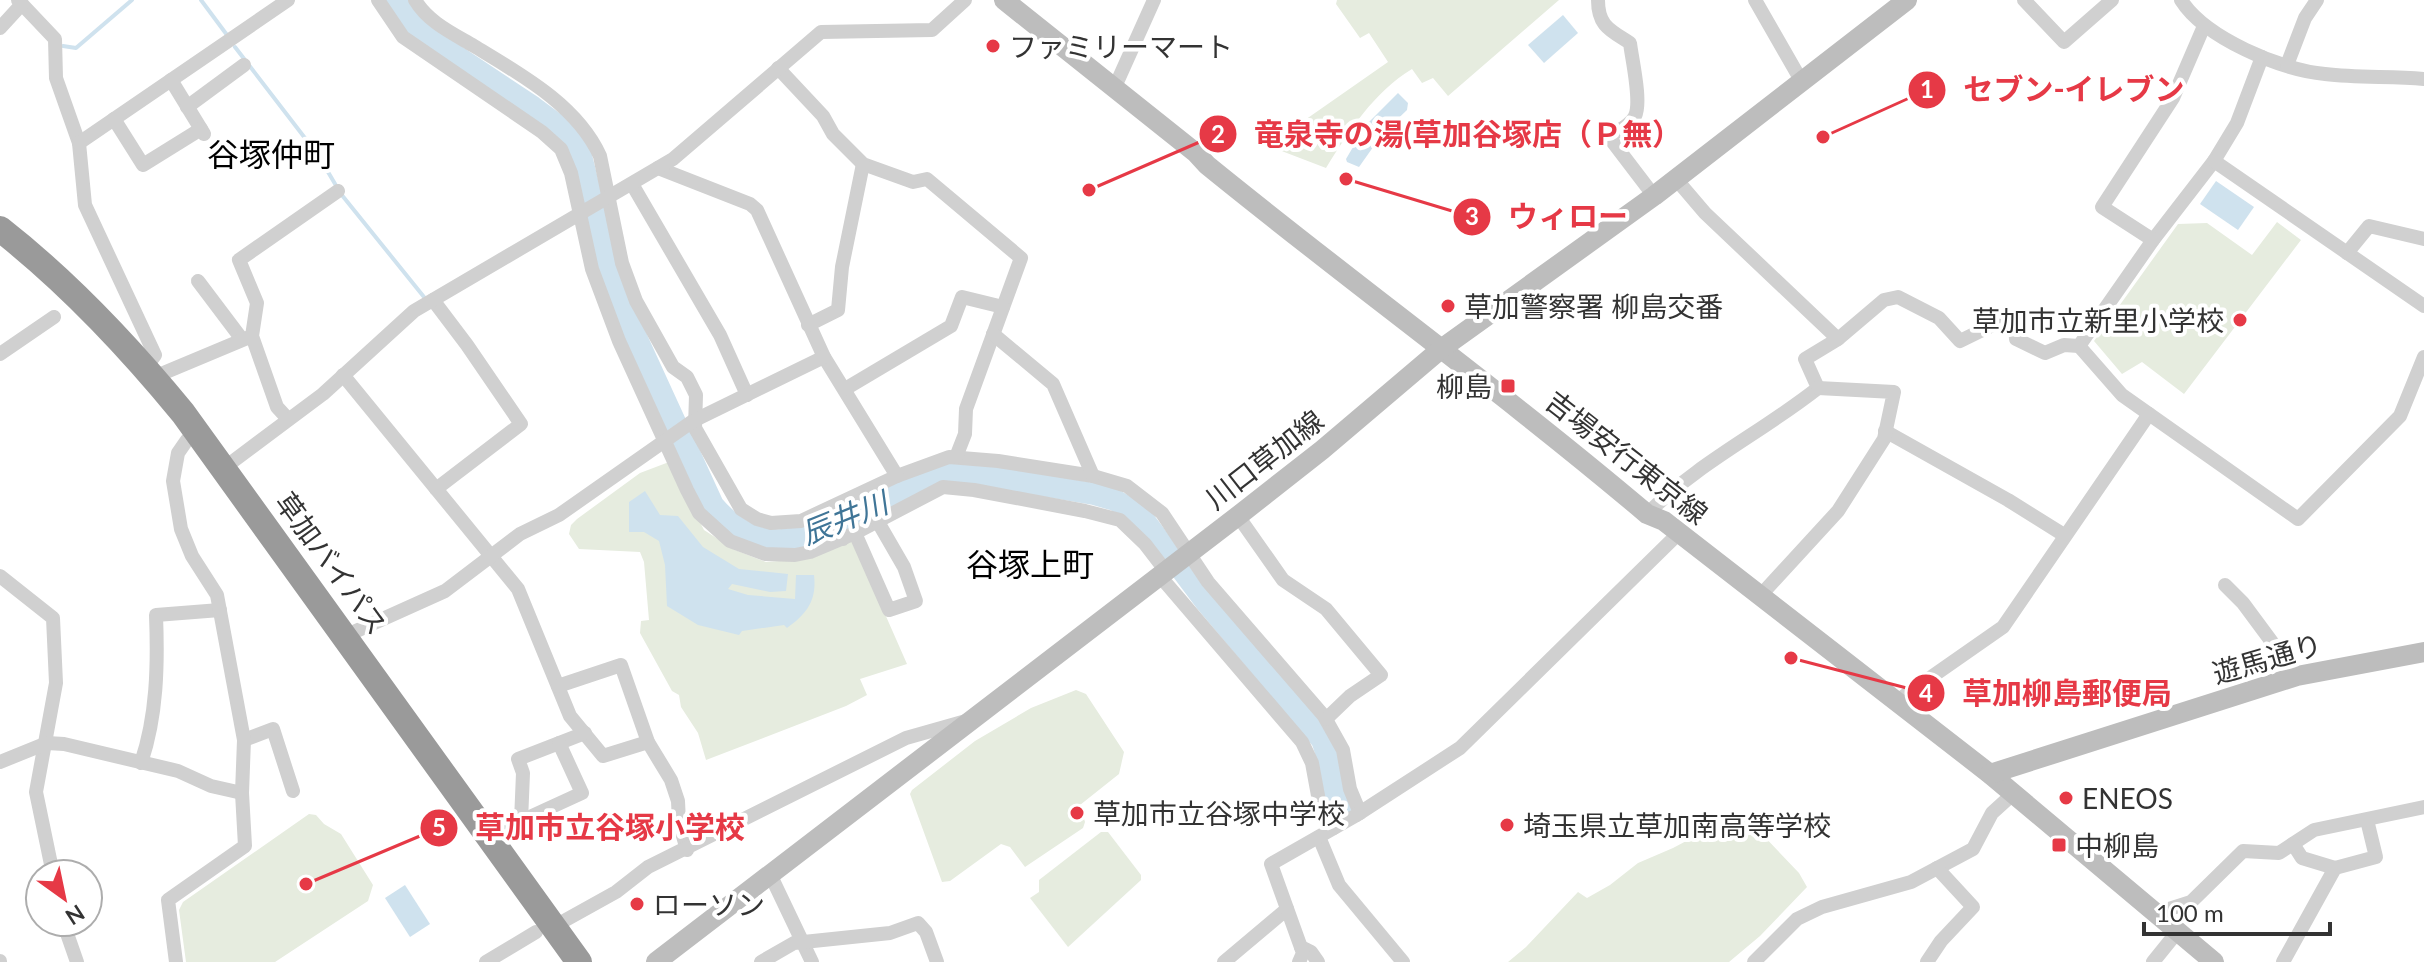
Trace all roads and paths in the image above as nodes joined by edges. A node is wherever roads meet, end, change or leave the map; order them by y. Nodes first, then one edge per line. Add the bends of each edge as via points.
1 (288, 0) edge
2 (378, 0) edge
3 (415, 0) edge
4 (965, 0) edge
5 (1004, 0) edge
6 (1154, 0) edge
7 (1598, 0) edge
8 (1755, 0) edge
9 (1907, 0) edge
10 (2024, 0) edge
11 (2112, 0) edge
12 (2317, 0) edge
13 (20, 2) edge
14 (2187, 3) edge
15 (2204, 26) junction
16 (0, 28) edge
17 (2262, 57) junction
18 (244, 65) dead end
19 (2287, 65) junction
20 (778, 68) junction
21 (2424, 79) edge
22 (171, 80) junction
23 (1802, 82) junction
24 (1114, 89) junction
25 (187, 107) junction
26 (114, 119) junction
27 (79, 143) junction
28 (2214, 161) junction
29 (863, 164) junction
30 (658, 168) junction
31 (1676, 179) junction
32 (632, 184) junction
33 (338, 191) dead end
34 (1654, 196) junction
35 (607, 198) junction
36 (583, 212) junction
37 (0, 229) edge
38 (2424, 239) edge
39 (2153, 240) junction
40 (0, 249) edge
41 (2347, 253) junction
42 (198, 281) dead end
43 (433, 300) junction
44 (2424, 306) edge
45 (1003, 307) junction
46 (54, 317) dead end
47 (808, 325) junction
48 (993, 334) junction
49 (246, 337) junction
50 (1838, 339) junction
51 (2079, 346) junction
52 (1441, 349) junction
53 (0, 354) edge
54 (824, 357) junction
55 (2424, 357) edge
56 (150, 372) junction
57 (343, 375) junction
58 (1818, 388) junction
59 (845, 389) junction
60 (747, 395) junction
61 (2149, 414) junction
62 (288, 419) junction
63 (691, 422) junction
64 (1885, 431) junction
65 (667, 438) junction
66 (187, 440) junction
67 (956, 457) junction
68 (224, 468) junction
69 (897, 476) junction
70 (1093, 476) junction
71 (436, 489) junction
72 (828, 510) junction
73 (1647, 514) junction
74 (1238, 516) junction
75 (878, 522) junction
76 (1679, 533) junction
77 (2064, 535) junction
78 (849, 536) junction
79 (1190, 552) junction
80 (492, 557) junction
81 (1162, 573) junction
82 (0, 576) edge
83 (2225, 585) dead end
84 (1760, 596) junction
85 (220, 610) junction
86 (345, 636) junction
87 (2424, 652) edge
88 (2297, 676) junction
89 (558, 686) junction
90 (1897, 701) junction
91 (1326, 719) junction
92 (970, 720) junction
93 (585, 733) junction
94 (244, 740) junction
95 (648, 742) junction
96 (47, 743) junction
97 (559, 743) junction
98 (0, 762) edge
99 (141, 763) junction
100 (1990, 774) junction
101 (293, 791) dead end
102 (242, 793) junction
103 (2014, 793) junction
104 (2424, 807) edge
105 (1360, 813) junction
106 (2367, 820) junction
107 (521, 821) junction
108 (1334, 828) junction
109 (1319, 837) junction
110 (492, 842) junction
111 (2293, 844) junction
112 (687, 850) junction
113 (50, 858) edge
114 (1937, 868) junction
115 (2335, 868) junction
116 (770, 874) junction
117 (1287, 909) junction
118 (2160, 915) junction
119 (544, 930) junction
120 (2178, 931) junction
121 (69, 938) edge
122 (801, 941) junction
123 (1300, 954) edge
124 (77, 962) edge
125 (176, 962) edge
126 (486, 962) edge
127 (556, 962) edge
128 (579, 962) edge
129 (656, 962) edge
130 (761, 962) edge
131 (812, 962) edge
132 (937, 962) edge
133 (1224, 962) edge
134 (1318, 962) edge
135 (1403, 962) edge
136 (1754, 962) edge
137 (1927, 962) edge
138 (2153, 962) edge
139 (2214, 962) edge
140 (2283, 962) edge

1 - 22 street
2 - 36 street via 403,37 561,149
3 - 35 street via 437,24 561,105 600,156
4 - 20 street via 932,30 821,32
5 - 24 main road, 吉場安行東京線
6 - 24 street
7 - 34 street via 1604,26 1630,43 1637,99 1634,120 1609,137
8 - 23 street
9 - 23 main road, 川口草加線
10 - 11 street via 2064,42
12 - 19 street
13 - 16 street
13 - 27 street via 55,39 56,78
14 - 15 street
15 - 17 street
15 - 39 street via 2173,98 2102,207
17 - 19 street
17 - 28 street via 2237,123
18 - 25 street
19 - 21 street via 2322,74
20 - 29 street
20 - 30 street
22 - 25 street
22 - 26 street
23 - 31 main road, 川口草加線
24 - 52 main road, 吉場安行東京線
25 - 26 street via 202,131 143,165
26 - 27 street
27 - 56 street via 85,205 155,355
28 - 39 street
28 - 41 street
29 - 45 street via 913,182 927,179 1021,258
29 - 47 street via 838,310
30 - 32 street
30 - 47 street via 757,210
31 - 34 main road, 川口草加線
31 - 50 street
32 - 35 street
32 - 60 street via 720,335
33 - 49 street via 239,260 257,303
34 - 52 main road, 川口草加線
35 - 36 street
35 - 63 street via 631,288 673,367 687,377 696,395
36 - 43 street
36 - 65 street via 592,269 613,327
37 - 56 highway, 草加バイパス via 80,298
38 - 41 street via 2369,226
39 - 51 street
40 - 66 highway, 草加バイパス via 105,344
41 - 44 street
42 - 49 street
43 - 57 street
43 - 71 street via 521,424
45 - 48 street
45 - 59 street via 962,297 951,326
46 - 53 street
47 - 54 street
48 - 67 street via 966,409 965,434
48 - 70 street via 1053,384
49 - 56 street
49 - 62 street via 277,407
50 - 51 street via 1884,300 1898,297 1939,318 1960,341 2005,319 2015,326 2016,339 2045,353 2064,345
50 - 58 street via 1805,359
51 - 61 street via 2122,395
52 - 73 main road, 吉場安行東京線
52 - 74 main road, 川口草加線
54 - 59 street
54 - 60 street
55 - 61 street via 2400,416 2298,519
56 - 68 highway, 草加バイパス
57 - 62 street
57 - 71 street
58 - 64 street via 1894,392
58 - 73 street via 1676,485
59 - 69 street
60 - 63 street
61 - 77 street
62 - 68 street
63 - 65 street
63 - 72 street via 748,515 790,524
64 - 77 street
64 - 84 street via 1838,511
65 - 78 street via 699,513 730,541 765,554 795,555
65 - 80 street
66 - 85 street via 178,453 173,481 181,529
66 - 119 highway, 草加バイパス
67 - 69 street
67 - 70 street
68 - 86 highway, 草加バイパス
69 - 72 street
70 - 79 street via 1127,486 1162,513
71 - 80 street
72 - 78 street
73 - 76 main road, 吉場安行東京線
74 - 79 main road, 川口草加線
74 - 91 street via 1283,580 1326,609 1381,675
75 - 78 street
75 - 78 street via 916,601 889,610
75 - 81 street via 943,487 974,490 1120,520 1145,544
76 - 84 main road, 吉場安行東京線
76 - 105 street via 1460,748
77 - 90 street via 2003,627
79 - 81 main road, 川口草加線
79 - 91 street via 1208,582
80 - 86 street via 445,591
80 - 89 street via 518,589
81 - 92 main road, 川口草加線
81 - 108 street via 1302,742 1319,801
82 - 96 street via 53,618 56,683
83 - 88 street
84 - 90 main road, 吉場安行東京線
85 - 94 street
85 - 99 street via 156,615 158,668
86 - 110 highway, 草加バイパス
87 - 88 main road, 遊馬通り
88 - 100 main road, 遊馬通り
89 - 93 street via 570,716
89 - 95 street via 621,665
90 - 100 main road, 吉場安行東京線
91 - 105 street via 1343,750
92 - 112 street via 906,738
92 - 116 main road, 川口草加線
93 - 95 street via 603,756
93 - 97 street
94 - 101 street via 273,729
94 - 102 street
95 - 112 street via 671,780
96 - 98 street
96 - 99 street
96 - 113 street via 36,792
97 - 107 street via 518,759 523,773
97 - 107 street via 582,793
99 - 102 street
100 - 103 main road, 吉場安行東京線
102 - 125 street via 245,846 168,900
103 - 114 street via 1992,813 1973,849
103 - 118 main road, 吉場安行東京線
104 - 106 street
105 - 108 street
106 - 111 street via 2314,830
106 - 115 street via 2376,857
107 - 110 street
108 - 109 street
109 - 117 street via 1271,864
109 - 135 street via 1339,885
110 - 119 highway, 草加バイパス
111 - 115 street via 2302,858
111 - 118 street via 2279,853 2243,851 2191,902
112 - 119 street via 648,867 616,892
114 - 136 street via 1911,882 1797,919
114 - 137 street via 1973,907
115 - 140 street
116 - 122 street
116 - 129 main road, 川口草加線
117 - 123 street
117 - 133 street
118 - 120 main road, 吉場安行東京線
119 - 126 street
119 - 127 highway, 草加バイパス
119 - 128 highway, 草加バイパス
120 - 138 street
120 - 139 main road, 吉場安行東京線
121 - 124 street
122 - 130 street
122 - 131 street
122 - 132 street via 890,933 918,923
123 - 134 street via 1311,952

